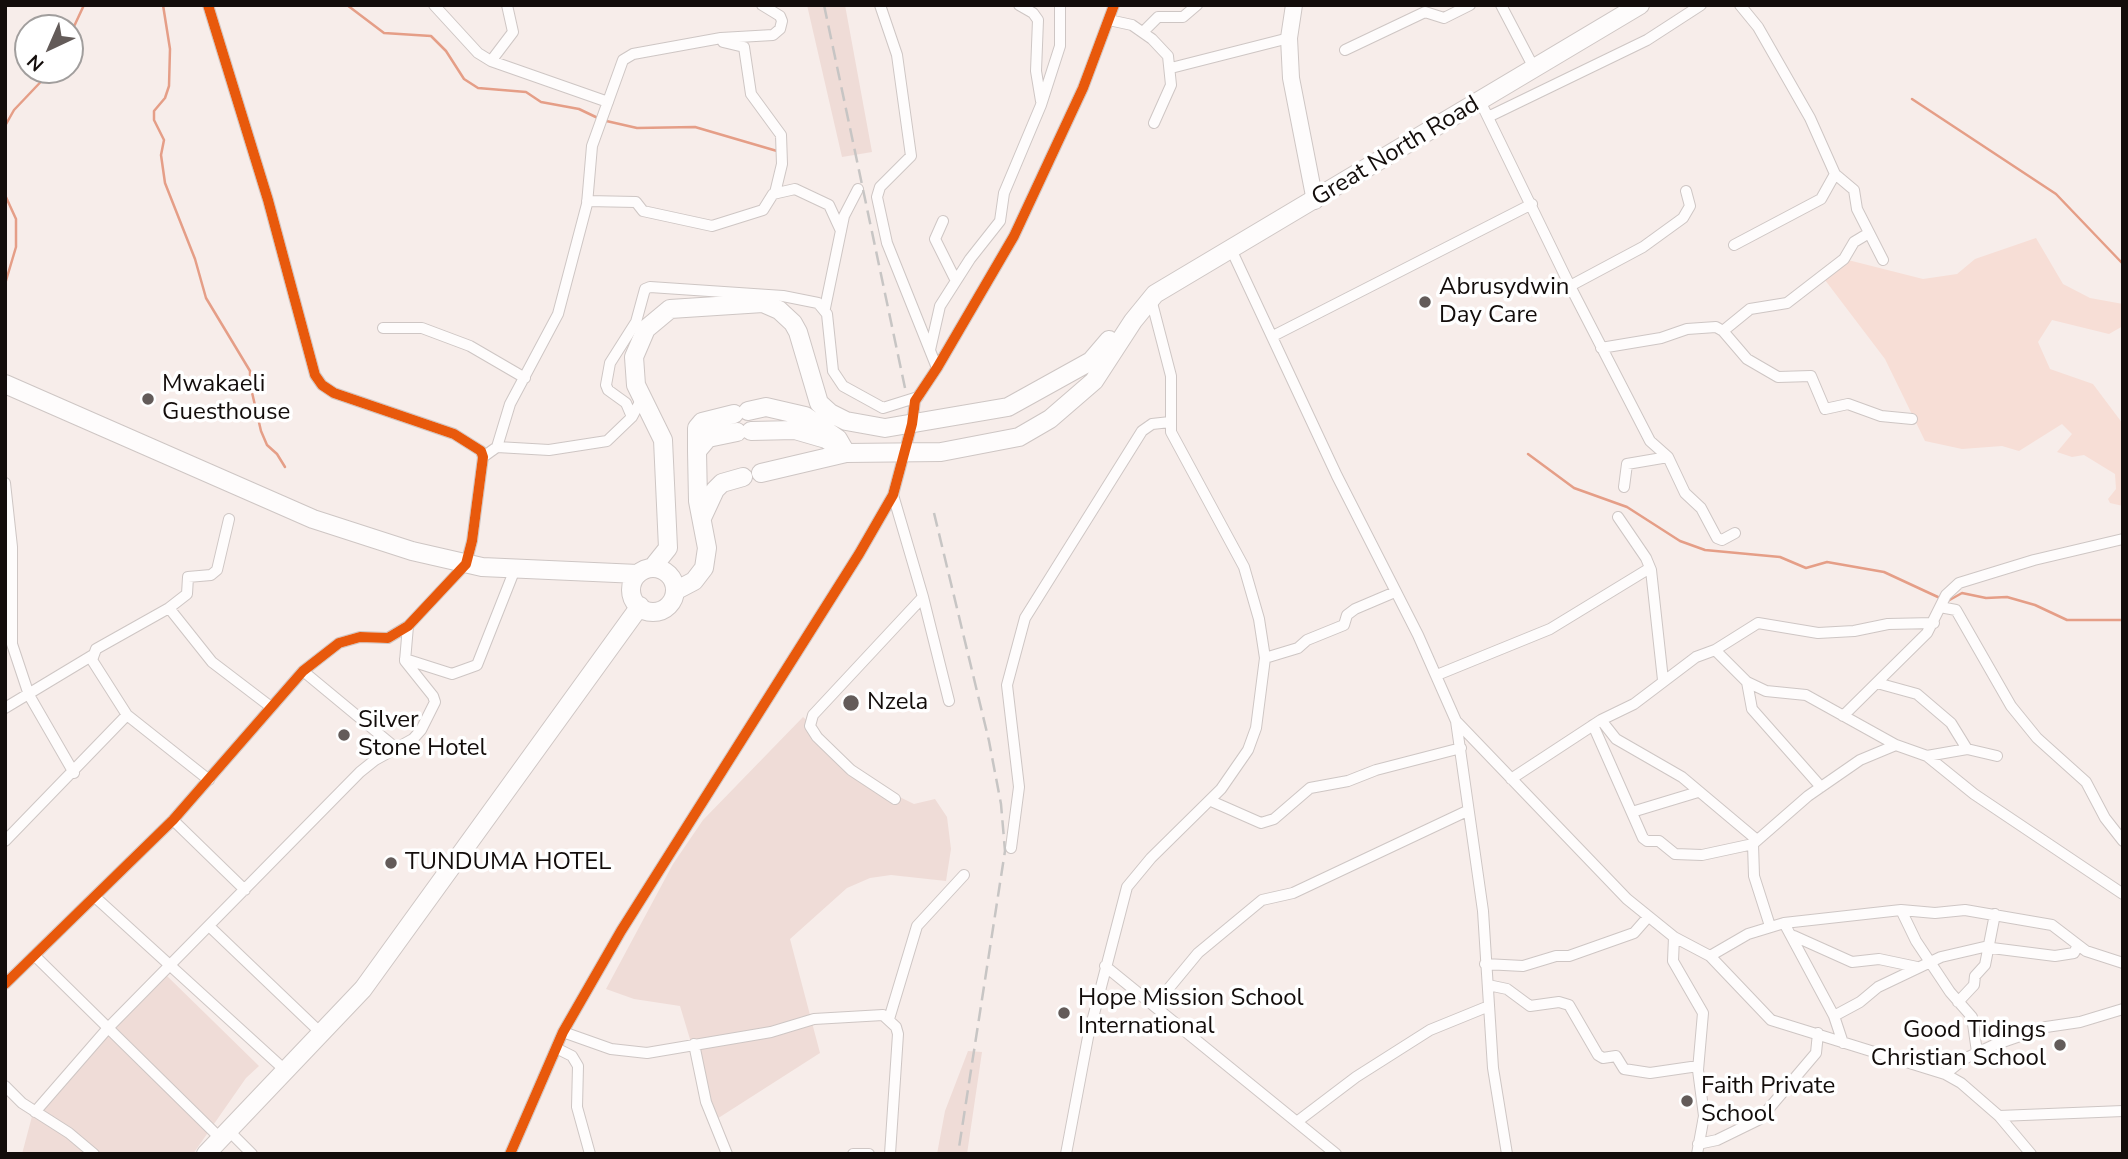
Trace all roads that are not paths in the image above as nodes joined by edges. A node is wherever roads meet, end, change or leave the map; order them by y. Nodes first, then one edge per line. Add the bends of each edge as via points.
1 (208, 5) edge
2 (434, 5) edge
3 (506, 5) edge
4 (762, 5) edge
5 (880, 5) edge
6 (1019, 5) edge
7 (1060, 5) edge
8 (1114, 5) edge
9 (1197, 5) edge
10 (1294, 5) edge
11 (1470, 5) edge
12 (1501, 5) edge
13 (1640, 5) edge
14 (1701, 5) edge
15 (1740, 5) edge
16 (1109, 20) junction
17 (1143, 32) junction
18 (1289, 37) junction
19 (706, 41) junction
20 (1345, 50) dead end
21 (491, 61) junction
22 (1171, 68) junction
23 (1534, 68) junction
24 (1480, 101) junction
25 (608, 103) junction
26 (1041, 105) junction
27 (1488, 117) junction
28 (1154, 123) dead end
29 (1835, 174) junction
30 (858, 190) dead end
31 (1686, 191) dead end
32 (775, 193) junction
33 (587, 201) junction
34 (1315, 201) junction
35 (1532, 204) junction
36 (943, 221) dead end
37 (841, 231) junction
38 (1869, 233) junction
39 (1734, 246) dead end
40 (1230, 247) junction
41 (1883, 260) dead end
42 (956, 281) junction
43 (1570, 286) junction
44 (1151, 298) junction
45 (825, 308) junction
46 (383, 328) dead end
47 (1723, 331) junction
48 (1273, 336) junction
49 (1601, 348) junction
50 (930, 350) junction
51 (937, 368) junction
52 (525, 378) junction
53 (7, 390) edge
54 (918, 397) junction
55 (642, 398) junction
56 (632, 417) junction
57 (1912, 419) dead end
58 (1170, 422) junction
59 (912, 424) junction
60 (497, 447) junction
61 (696, 451) junction
62 (846, 453) junction
63 (905, 453) junction
64 (483, 457) junction
65 (1668, 457) junction
66 (761, 473) dead end
67 (743, 477) dead end
68 (5, 483) edge
69 (1624, 486) dead end
70 (893, 495) junction
71 (1618, 517) dead end
72 (702, 518) junction
73 (229, 519) dead end
74 (1735, 533) dead end
75 (2123, 539) edge
76 (466, 564) junction
77 (1650, 568) junction
78 (515, 569) junction
79 (645, 571) junction
80 (675, 591) junction
81 (1395, 592) junction
82 (923, 597) junction
83 (640, 606) junction
84 (1940, 607) junction
85 (169, 608) junction
86 (1934, 623) junction
87 (408, 626) junction
88 (1715, 650) junction
89 (93, 655) junction
90 (1265, 658) junction
91 (405, 659) junction
92 (303, 671) junction
93 (1437, 675) junction
94 (1663, 680) junction
95 (1747, 682) junction
96 (1877, 683) junction
97 (29, 695) junction
98 (948, 701) dead end
99 (271, 707) junction
100 (5, 708) edge
101 (127, 715) junction
102 (1843, 716) junction
103 (1456, 721) junction
104 (1597, 723) junction
105 (1896, 745) junction
106 (396, 748) junction
107 (1461, 748) junction
108 (1967, 749) junction
109 (1927, 756) junction
110 (1997, 756) dead end
111 (74, 773) junction
112 (1511, 779) junction
113 (209, 780) junction
114 (1821, 787) junction
115 (1698, 792) junction
116 (895, 799) dead end
117 (1211, 801) junction
118 (1467, 811) junction
119 (1632, 812) junction
120 (173, 820) junction
121 (5, 841) edge
122 (2123, 841) edge
123 (1755, 842) junction
124 (1011, 848) dead end
125 (964, 875) dead end
126 (245, 890) junction
127 (2123, 894) edge
128 (95, 897) junction
129 (1901, 910) junction
130 (1995, 914) junction
131 (1648, 917) junction
132 (1784, 923) junction
133 (209, 926) junction
134 (1770, 926) junction
135 (1793, 936) junction
136 (1674, 937) junction
137 (2078, 945) junction
138 (1990, 948) junction
139 (35, 956) junction
140 (1710, 956) junction
141 (1930, 962) junction
142 (2123, 963) edge
143 (1485, 964) junction
144 (1105, 966) junction
145 (169, 967) junction
146 (1917, 967) junction
147 (5, 984) edge
148 (1488, 985) junction
149 (1958, 1002) junction
150 (1155, 1005) junction
151 (1489, 1006) junction
152 (2123, 1009) edge
153 (1834, 1016) junction
154 (889, 1018) junction
155 (108, 1028) junction
156 (563, 1032) junction
157 (1818, 1033) junction
158 (323, 1034) junction
159 (694, 1044) junction
160 (1843, 1044) junction
161 (556, 1048) junction
162 (1977, 1052) junction
163 (1698, 1066) junction
164 (287, 1072) junction
165 (1945, 1074) junction
166 (7, 1093) edge
167 (2123, 1111) edge
168 (35, 1112) junction
169 (1999, 1116) junction
170 (1298, 1121) junction
171 (225, 1135) junction
172 (1697, 1149) edge
173 (90, 1152) edge
174 (206, 1154) edge
175 (252, 1154) edge
176 (510, 1154) edge
177 (590, 1154) edge
178 (727, 1154) edge
179 (853, 1154) edge
180 (869, 1154) edge
181 (890, 1154) edge
182 (1066, 1154) edge
183 (1336, 1154) edge
184 (1507, 1154) edge
185 (2031, 1154) edge

1 - 64 street via 319,382 334,393 454,434 476,446
2 - 21 street
3 - 21 street via 513,32
4 - 19 street via 780,16 778,32 767,37
5 - 50 street via 897,55 911,156 880,187 877,197 887,243
6 - 26 street via 1038,20 1036,71
7 - 26 street via 1061,41
8 - 16 street
9 - 17 street via 1183,17 1158,17
10 - 18 main road
11 - 20 street via 1444,18 1425,12
12 - 23 street
13 - 23 highway, Great North Road
14 - 27 street via 1647,40
15 - 29 street via 1758,27 1810,118
16 - 17 street
16 - 51 street via 1083,88 1014,236
17 - 22 street via 1168,56
18 - 22 street
18 - 34 main road via 1297,119
19 - 25 street via 629,55 621,64
19 - 32 street via 737,43 747,51 751,94 782,139
21 - 25 street
22 - 28 street via 1171,85
23 - 24 highway, Great North Road
24 - 27 street
24 - 34 highway, Great North Road
25 - 33 street via 592,146
26 - 42 street via 1004,193 997,228
27 - 35 street
29 - 38 street via 1854,190
29 - 39 street via 1821,199
30 - 37 street
31 - 43 street via 1689,206 1683,218 1643,247
32 - 33 street via 764,210 712,226 643,211 636,202
32 - 37 street via 795,189 822,200 834,212
33 - 52 street via 558,314
34 - 40 highway, Great North Road
35 - 43 street
35 - 48 street
36 - 42 street via 935,239
37 - 45 street
38 - 41 street
38 - 47 street via 1790,301 1750,309
40 - 44 highway, Great North Road
40 - 48 street
42 - 50 street via 935,317
43 - 49 street
44 - 58 street via 1171,376
44 - 59 highway, Great North Road via 1128,310 1091,361 1008,407
44 - 63 highway via 1094,381 1050,419 1019,437 966,450
45 - 54 street via 833,371 843,386 883,408
45 - 56 street via 783,296 647,287 636,322 610,363 606,385 626,403
46 - 52 street via 422,328 470,346
47 - 49 street via 1695,327
47 - 57 street via 1747,359 1778,377 1811,376 1825,409 1848,404 1881,416
48 - 81 street
49 - 65 street via 1650,441
50 - 51 street
51 - 54 street
52 - 60 street via 510,404
53 - 76 highway via 313,519
54 - 59 street
55 - 56 street
55 - 59 highway, Great North Road via 634,356 646,329 670,309 763,303 793,323 814,394 830,414 885,428
55 - 79 highway, Great North Road via 663,440 668,548
56 - 60 street via 613,437 599,443 549,450
58 - 90 street via 1174,440 1244,567
58 - 124 street via 1142,430 1025,618 1007,685 1019,787
59 - 63 street
60 - 64 street
61 - 62 highway via 708,438 744,431 794,430 826,439
61 - 62 highway via 697,428 702,422 766,407 805,416 838,439
61 - 72 highway
62 - 63 highway
62 - 66 highway
63 - 70 street
64 - 76 street
65 - 69 street via 1627,464
65 - 74 street via 1685,493 1701,508 1717,538
67 - 72 highway via 722,483
68 - 97 street via 12,547 12,644
70 - 82 street
70 - 156 street
71 - 77 street
72 - 80 highway via 707,548 704,568 694,581
73 - 85 street via 217,570 188,577 187,594
75 - 84 street via 1959,583
76 - 78 highway
76 - 87 street
77 - 93 street via 1550,629
77 - 94 street
78 - 79 highway
78 - 91 street via 477,665 452,674
79 - 80 highway via 667,573
79 - 83 highway via 633,583 632,593
80 - 83 highway via 665,608 649,611
81 - 90 street via 1355,609 1344,625
81 - 93 street
82 - 98 street
82 - 116 street via 813,715 810,726 851,770
83 - 158 highway via 363,989
84 - 86 street
84 - 122 street via 1956,610 2011,706 2086,782
85 - 89 street via 118,635
85 - 99 street via 212,662
86 - 88 street via 1818,634 1758,623
86 - 96 street
87 - 91 street
87 - 92 street via 388,638 360,637 339,643
88 - 94 street via 1696,656
88 - 95 street
89 - 97 street
89 - 101 street
90 - 117 street via 1248,750
91 - 106 street via 435,702 415,737
92 - 99 street
92 - 106 street
93 - 103 street
94 - 104 street via 1631,706
95 - 102 street via 1766,691 1806,695
95 - 114 street via 1752,709
96 - 102 street
96 - 108 street via 1917,694 1951,723
97 - 100 street
97 - 111 street
99 - 113 street
101 - 111 street
101 - 113 street
102 - 105 street
103 - 107 street
103 - 112 street
104 - 112 street
104 - 115 street
104 - 119 street
105 - 109 street
105 - 114 street via 1860,760
106 - 126 street via 360,772
107 - 117 street via 1310,788 1274,819 1261,823
107 - 118 street
108 - 109 street
108 - 110 street
109 - 127 street via 1973,794
111 - 121 street
112 - 131 street
113 - 120 street
114 - 123 street
115 - 119 street
115 - 123 street
117 - 144 street via 1127,887
118 - 143 street via 1483,911
118 - 150 street via 1293,893 1262,900 1198,953
119 - 123 street via 1643,838 1662,843 1675,854 1708,855
120 - 126 street
120 - 128 street
123 - 134 street via 1754,876
125 - 154 street via 917,926
126 - 133 street
128 - 139 street
128 - 145 street
129 - 130 street
129 - 132 street
129 - 141 street
130 - 137 street via 2052,925
130 - 138 street
131 - 136 street
131 - 143 street via 1634,933 1567,957 1522,966
132 - 134 street
132 - 135 street
133 - 145 street
133 - 158 street
134 - 140 street
135 - 146 street via 1852,962 1879,959
135 - 153 street
136 - 140 street
136 - 163 street via 1673,961 1702,1010
137 - 138 street via 2074,953 2054,956
137 - 142 street
138 - 141 street
138 - 149 street via 1975,984
139 - 147 street
139 - 155 street
140 - 157 street via 1772,1020
141 - 146 street
141 - 149 street
143 - 148 street
144 - 150 street
144 - 182 street
145 - 155 street
145 - 164 street
146 - 153 street
148 - 151 street
148 - 163 street via 1507,989 1530,1006 1569,1005 1600,1056 1616,1056 1623,1069 1650,1073
149 - 162 street via 1974,1023
150 - 170 street
151 - 170 street via 1430,1030
151 - 184 street via 1493,1068
152 - 162 street via 2046,1027
153 - 160 street
154 - 159 street via 874,1014 814,1019 771,1032
154 - 181 street via 898,1034
155 - 168 street
155 - 171 street
156 - 159 street via 625,1052 647,1053
156 - 161 street
157 - 160 street
157 - 172 street via 1814,1056 1760,1119
158 - 164 highway
159 - 178 street via 706,1101
160 - 165 street
161 - 176 street
161 - 177 street via 569,1053 578,1066 577,1107
162 - 165 street
163 - 172 street via 1704,1116
164 - 171 highway
165 - 169 street
166 - 168 street
167 - 169 street
168 - 173 street
169 - 185 street
170 - 183 street
171 - 174 highway
171 - 175 street
179 - 180 street

